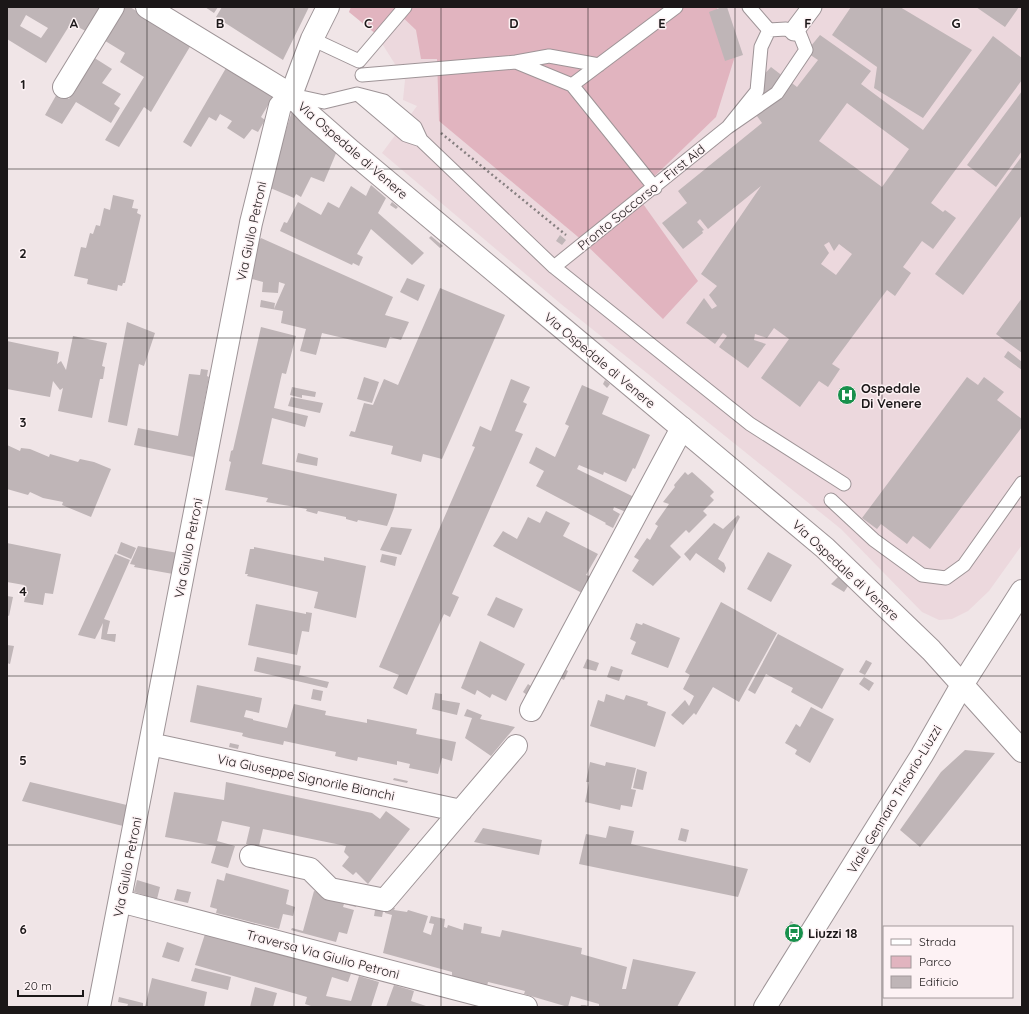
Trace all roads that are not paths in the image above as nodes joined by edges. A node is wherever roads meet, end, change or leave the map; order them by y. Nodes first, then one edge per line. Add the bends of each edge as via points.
1 (113, 7) edge
2 (147, 7) edge
3 (328, 7) edge
4 (406, 7) edge
5 (676, 7) edge
6 (749, 7) edge
7 (812, 7) edge
8 (769, 30) junction
9 (794, 31) junction
10 (312, 39) junction
11 (359, 62) junction
12 (516, 62) junction
13 (599, 65) junction
14 (362, 74) junction
15 (572, 85) junction
16 (64, 87) dead end
17 (357, 94) junction
18 (291, 95) junction
19 (728, 127) junction
20 (655, 188) junction
21 (554, 267) junction
22 (682, 428) junction
23 (1022, 483) edge
24 (844, 484) dead end
25 (831, 500) dead end
26 (1022, 591) edge
27 (962, 685) junction
28 (531, 710) dead end
29 (150, 744) junction
30 (516, 746) dead end
31 (1022, 751) edge
32 (461, 811) junction
33 (251, 856) dead end
34 (120, 901) junction
35 (98, 1007) edge
36 (526, 1007) edge
37 (765, 1007) edge

1 - 16 street
2 - 18 street, Via Ospedale di Venere
3 - 10 street, Via Giulio Petroni
4 - 11 lane
5 - 13 lane
6 - 8 lane
7 - 9 street
8 - 9 lane
8 - 19 lane via 761,47 758,91
9 - 19 lane via 800,35 806,50 777,92
10 - 11 lane
10 - 18 street, Via Giulio Petroni
11 - 14 lane
12 - 13 lane via 549,56
12 - 14 lane
12 - 15 lane
13 - 15 lane
14 - 17 lane
15 - 20 lane
17 - 18 lane via 324,102
17 - 21 lane via 384,101 415,127 421,140
18 - 22 street, Via Ospedale di Venere via 351,151
18 - 29 street, Via Giulio Petroni via 280,106 251,223
19 - 20 lane, Pronto Soccorso - First Aid
20 - 21 lane, Pronto Soccorso - First Aid
21 - 24 lane via 750,424
22 - 27 street, Via Ospedale di Venere via 825,548 931,650
22 - 28 street
23 - 25 lane via 964,565 946,578 922,575 874,540
26 - 27 street, Viale Gennaro Trisorio-Liuzzi
27 - 31 street, Via Ospedale di Venere
27 - 37 street, Viale Gennaro Trisorio-Liuzzi via 922,755
29 - 32 street, Via Giuseppe Signorile Bianchi
29 - 34 street, Via Giulio Petroni
30 - 32 street
32 - 33 street via 385,900 330,889 310,869
34 - 35 street, Via Giulio Petroni
34 - 36 street, Traversa Via Giulio Petroni

